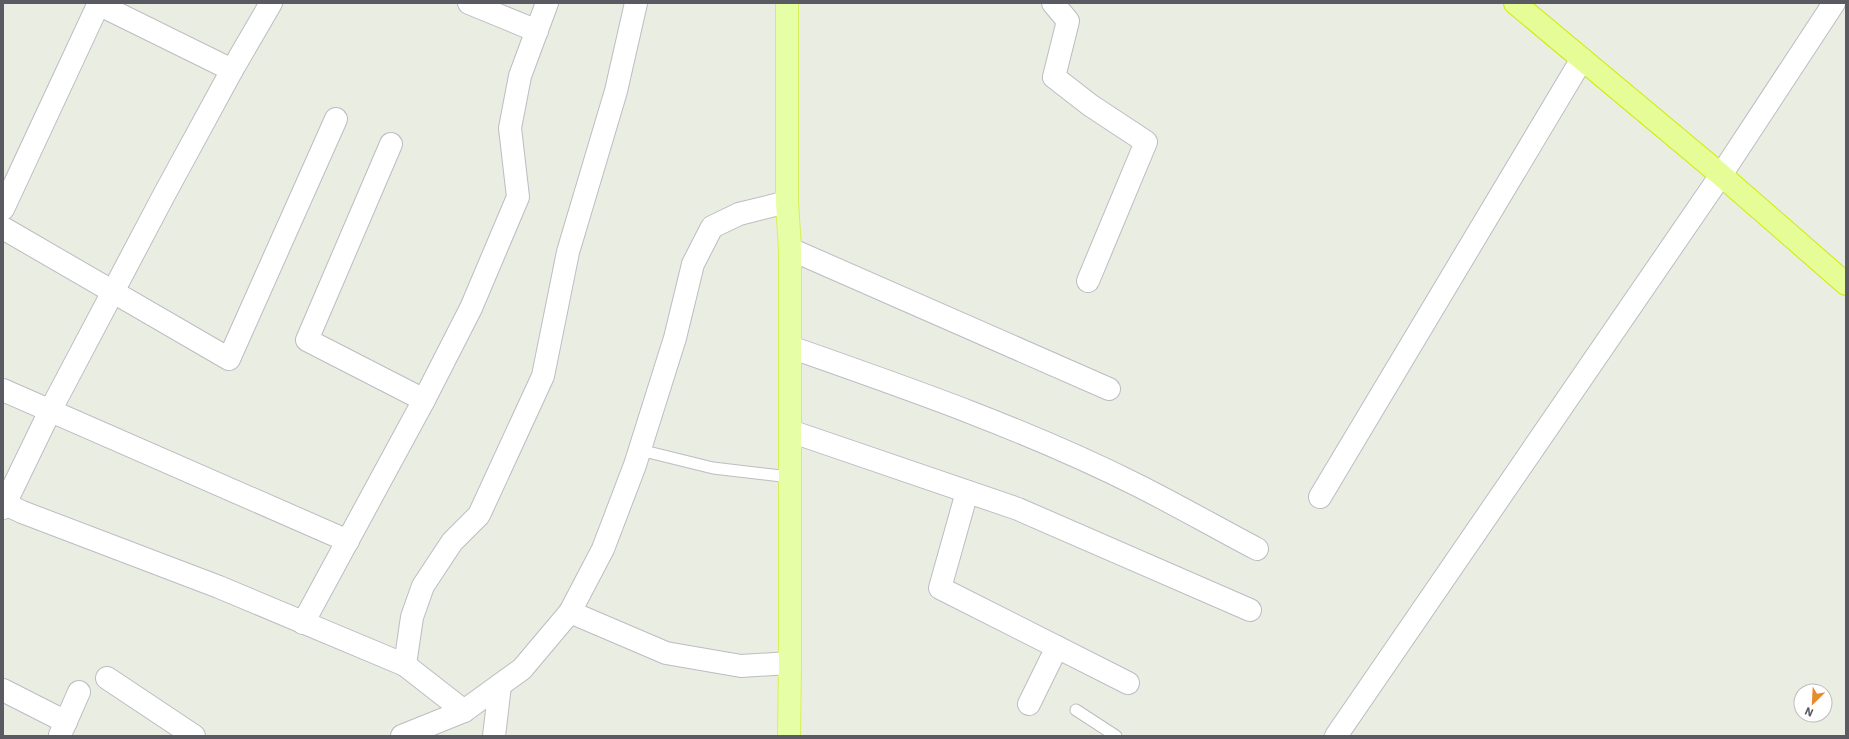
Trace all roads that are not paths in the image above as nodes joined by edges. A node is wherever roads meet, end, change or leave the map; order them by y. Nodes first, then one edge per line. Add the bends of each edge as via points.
1 (98, 3) edge
2 (271, 3) edge
3 (469, 3) edge
4 (547, 3) edge
5 (636, 3) edge
6 (787, 3) edge
7 (1053, 3) edge
8 (1515, 3) edge
9 (1834, 3) edge
10 (537, 31) junction
11 (1582, 59) junction
12 (232, 70) junction
13 (336, 119) dead end
14 (391, 144) dead end
15 (1721, 175) junction
16 (5, 197) edge
17 (786, 202) junction
18 (3, 228) edge
19 (790, 249) junction
20 (1088, 281) dead end
21 (1846, 284) edge
22 (114, 292) junction
23 (790, 347) junction
24 (1109, 389) dead end
25 (3, 390) edge
26 (424, 400) junction
27 (50, 411) junction
28 (790, 431) junction
29 (640, 450) junction
30 (790, 477) junction
31 (967, 492) junction
32 (1320, 497) dead end
33 (4, 505) edge
34 (348, 541) junction
35 (1257, 549) dead end
36 (1250, 610) dead end
37 (570, 612) junction
38 (303, 623) junction
39 (1057, 647) junction
40 (790, 663) junction
41 (406, 665) junction
42 (106, 678) dead end
43 (1128, 683) dead end
44 (500, 685) junction
45 (3, 690) edge
46 (79, 692) dead end
47 (1029, 704) dead end
48 (464, 710) junction
49 (1076, 710) dead end
50 (63, 729) edge
51 (194, 736) edge
52 (402, 736) edge
53 (494, 736) edge
54 (788, 736) edge
55 (1116, 736) edge
56 (1336, 736) edge

1 - 12 street
1 - 16 street
2 - 12 street
3 - 10 street
4 - 10 street
5 - 41 street via 616,91 568,252 543,376 479,515 452,542 423,586 412,617
6 - 17 main road
7 - 20 street via 1068,20 1054,77 1090,105 1146,142
8 - 11 highway
9 - 15 street
10 - 26 street via 520,76 510,128 518,197 471,308
11 - 15 highway
11 - 32 street
12 - 22 street
13 - 22 street via 229,359
14 - 26 street via 307,340
15 - 21 highway
15 - 56 street
17 - 19 main road
17 - 29 street via 739,214 712,227 693,264 675,338
18 - 22 street
19 - 23 main road
19 - 24 street
22 - 27 street
23 - 28 main road
23 - 35 street via 1024,434 1136,485
25 - 27 street
26 - 34 street
27 - 33 street
27 - 34 street
28 - 30 main road
28 - 31 street
29 - 30 lane via 713,468
29 - 37 street via 603,549
30 - 40 main road
31 - 36 street via 1018,509
31 - 39 street via 940,588
33 - 38 street via 219,587
34 - 38 street
37 - 40 street via 666,653 741,666
37 - 44 street via 522,669
38 - 41 street
39 - 43 street
39 - 47 street
40 - 54 main road
41 - 48 street
42 - 51 street
44 - 48 street
44 - 53 street
45 - 50 street
46 - 50 street
48 - 52 street
49 - 55 lane

